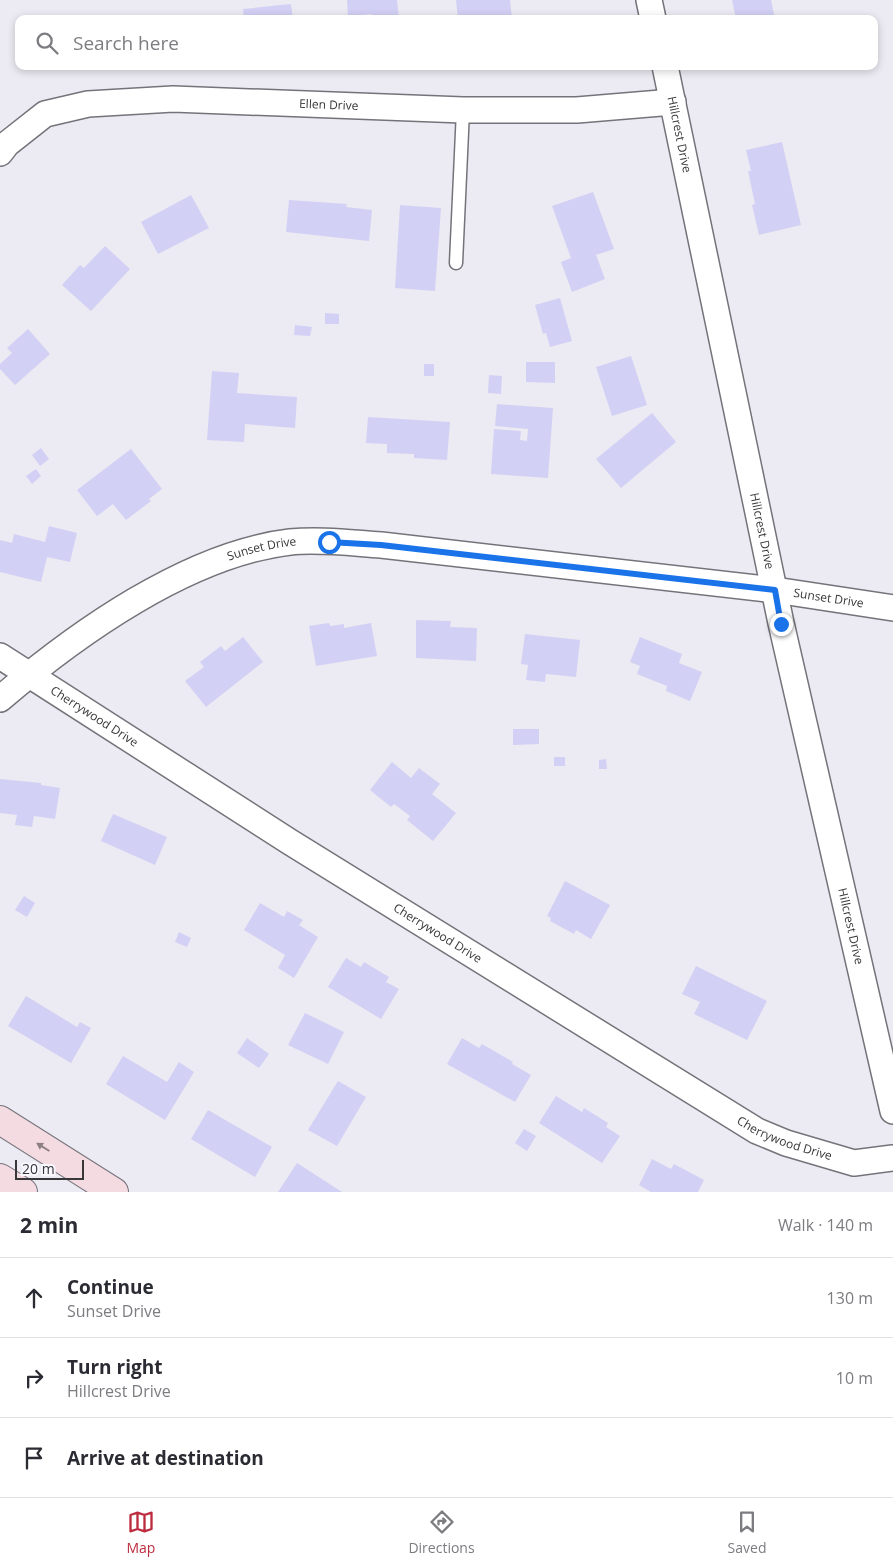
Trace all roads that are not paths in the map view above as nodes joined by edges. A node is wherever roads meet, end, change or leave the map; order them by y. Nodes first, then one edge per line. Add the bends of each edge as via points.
1 (648, 0) edge
2 (652, 15) edge
3 (666, 70) edge
4 (673, 102) junction
5 (463, 110) junction
6 (0, 153) edge
7 (456, 263) dead end
8 (775, 590) junction
9 (893, 608) edge
10 (0, 656) edge
11 (30, 674) junction
12 (0, 699) edge
13 (893, 1110) edge
14 (0, 1120) edge
15 (893, 1158) edge
16 (0, 1178) edge
17 (23, 1192) edge
18 (114, 1192) edge

1 - 2 street
3 - 4 street, Hillcrest Drive
4 - 5 street, Ellen Drive via 577,110
4 - 8 street, Hillcrest Drive
5 - 6 street, Ellen Drive via 172,98 88,104 45,114
5 - 7 lane
8 - 9 street, Sunset Drive
8 - 11 street, Sunset Drive via 381,545 290,542 215,562 173,580 102,622
8 - 13 street, Hillcrest Drive
10 - 11 street, Cherrywood Drive
11 - 12 street, Sunset Drive
11 - 15 street, Cherrywood Drive via 290,842 757,1131 854,1163
18 -> 14 main road
16 - 17 main road

